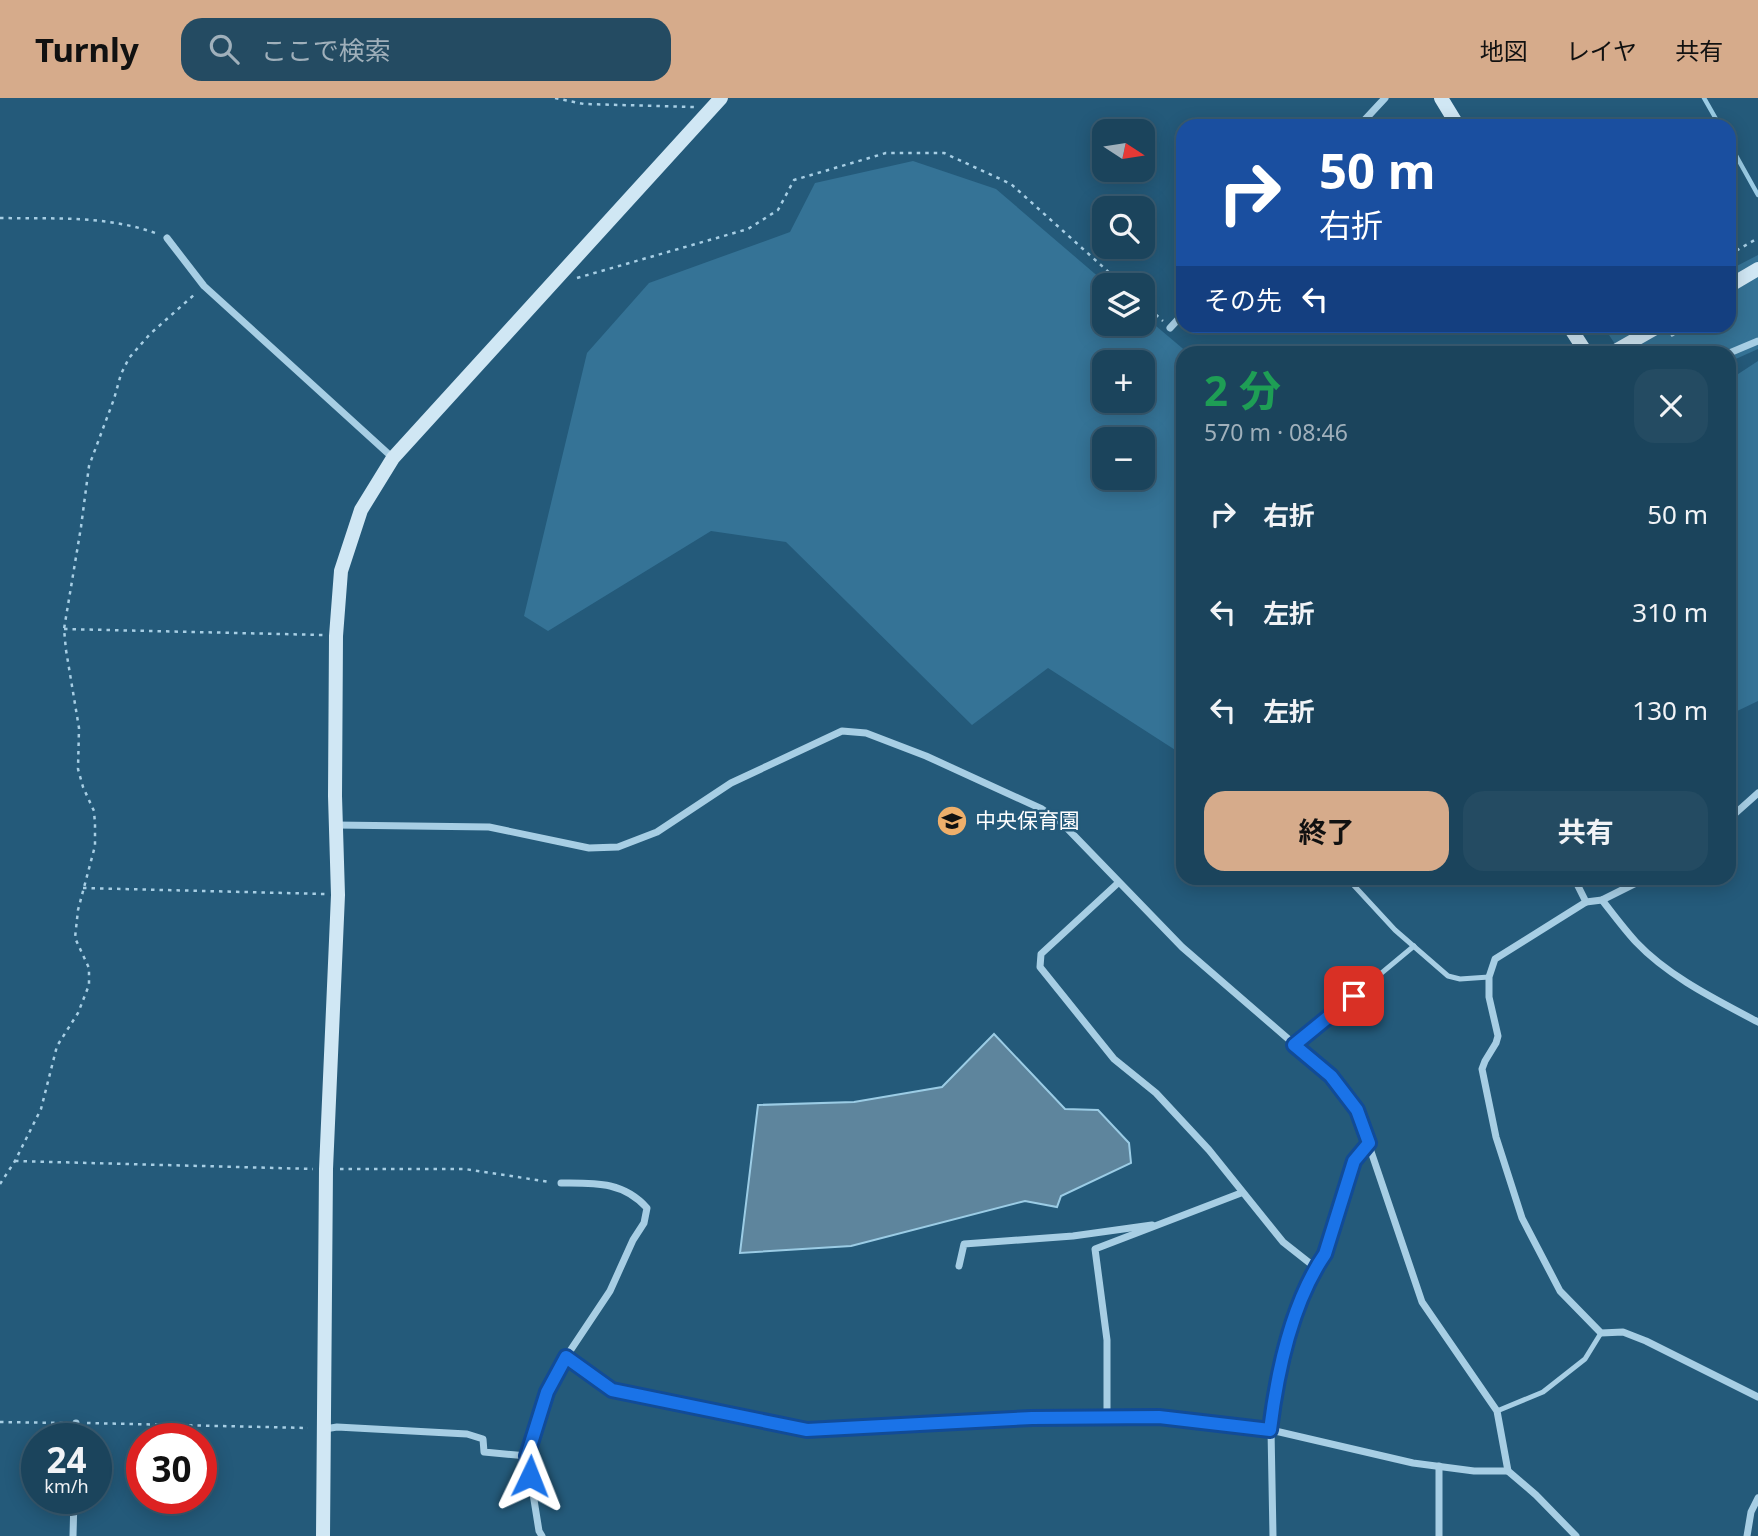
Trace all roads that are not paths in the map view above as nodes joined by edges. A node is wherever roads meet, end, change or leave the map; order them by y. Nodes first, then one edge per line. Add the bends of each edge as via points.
1 (1385, 98) edge
2 (1441, 98) edge
3 (716, 103) edge
4 (1366, 119) edge
5 (1454, 119) edge
6 (167, 238) road end
7 (1758, 269) edge
8 (1736, 282) edge
9 (1176, 322) edge
10 (1170, 328) road end
11 (1646, 333) edge
12 (1758, 341) edge
13 (1623, 346) edge
14 (1736, 350) edge
15 (394, 458) junction
16 (1758, 793) edge
17 (1736, 813) edge
18 (335, 825) junction
19 (1118, 883) junction
20 (1353, 885) edge
21 (1578, 885) edge
22 (1632, 885) edge
23 (1602, 900) junction
24 (1586, 902) junction
25 (1414, 946) junction
26 (1489, 976) junction
27 (1758, 1021) edge
28 (1294, 1045) junction
29 (1369, 1143) junction
30 (561, 1184) road end
31 (1241, 1193) junction
32 (1160, 1225) junction
33 (958, 1266) dead end
34 (1316, 1268) junction
35 (1601, 1333) junction
36 (566, 1357) junction
37 (1758, 1397) edge
38 (1497, 1411) junction
39 (1107, 1418) junction
40 (325, 1429) junction
41 (1270, 1430) junction
42 (527, 1456) junction
43 (1439, 1466) junction
44 (1508, 1471) junction
45 (1758, 1498) edge
46 (74, 1514) edge
47 (73, 1536) edge
48 (323, 1536) edge
49 (542, 1536) edge
50 (1273, 1536) edge
51 (1440, 1536) edge
52 (1576, 1536) edge
53 (1747, 1536) edge

1 - 4 street
2 - 5 street
3 - 15 street
6 - 15 street via 204,286
7 - 8 street
9 - 10 street
11 - 13 street
12 - 14 street
15 - 18 street via 361,510 341,571
16 - 17 street
18 - 19 street via 489,827 589,848 618,847 657,832 730,783 842,731 866,733 926,756 1042,809 1062,823
18 - 40 street via 338,895 326,1169
19 - 28 street via 1182,947
19 - 31 street via 1041,954 1040,967 1115,1059 1156,1093
20 - 25 lane
21 - 24 street
22 - 23 street
23 - 24 street
23 - 27 street via 1637,943 1667,967 1709,996
24 - 26 street via 1503,952
25 - 26 lane via 1448,976
25 - 28 lane
26 - 35 street via 1497,1036 1482,1069 1496,1136 1522,1218 1560,1291
28 - 29 street via 1331,1076 1357,1110
29 - 34 street via 1354,1161 1325,1254
29 - 38 street via 1422,1302
30 - 36 street via 602,1183 626,1190 647,1208 610,1291
31 - 32 street
31 - 34 street via 1283,1242
32 - 33 street via 964,1244
32 - 39 street via 1095,1250 1107,1339
34 - 41 street via 1292,1327 1275,1388
35 - 37 street via 1623,1332 1646,1341
35 - 38 lane via 1585,1359 1543,1392
36 - 39 street via 612,1390 807,1430
36 - 42 street via 547,1392
38 - 44 street
39 - 41 street via 1159,1417
40 - 42 street via 467,1434 483,1439 484,1452
40 - 48 street
41 - 43 street
41 - 50 street
42 - 49 street
43 - 44 street
43 - 51 street
44 - 52 street
45 - 53 street
46 - 47 street

